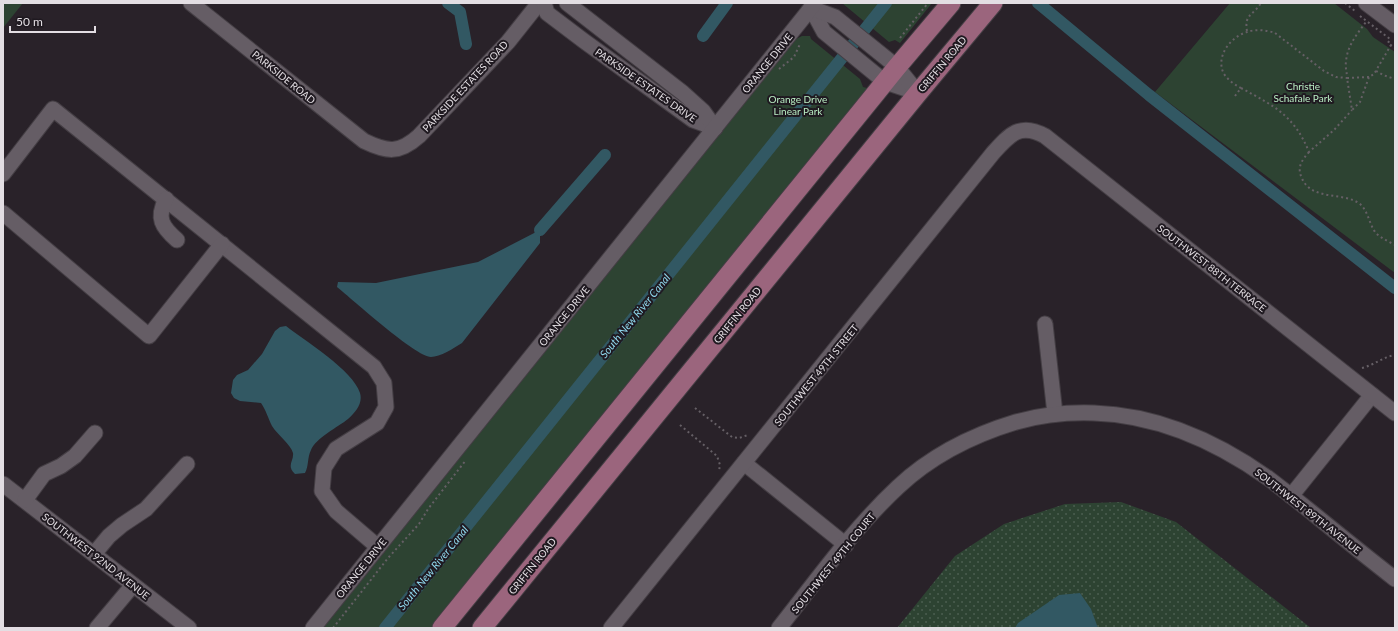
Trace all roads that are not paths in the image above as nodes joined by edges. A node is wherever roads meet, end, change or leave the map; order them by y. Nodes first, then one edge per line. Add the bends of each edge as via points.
1 (191, 3) edge
2 (539, 3) edge
3 (544, 3) edge
4 (567, 3) edge
5 (951, 3) edge
6 (993, 3) edge
7 (1366, 3) edge
8 (813, 6) edge
9 (1395, 25) edge
10 (620, 44) junction
11 (608, 58) junction
12 (891, 62) junction
13 (879, 77) junction
14 (918, 93) junction
15 (715, 128) junction
16 (1025, 130) joint
17 (380, 148) joint
18 (3, 174) edge
19 (166, 200) junction
20 (3, 213) edge
21 (177, 240) dead end
22 (222, 244) junction
23 (1045, 324) dead end
24 (1372, 395) junction
25 (1395, 413) edge
26 (1056, 414) junction
27 (95, 433) dead end
28 (744, 463) junction
29 (187, 464) dead end
30 (3, 484) edge
31 (1291, 496) junction
32 (25, 500) junction
33 (846, 545) junction
34 (378, 547) junction
35 (94, 554) junction
36 (1395, 579) edge
37 (133, 584) junction
38 (97, 628) edge
39 (189, 628) edge
40 (313, 628) edge
41 (442, 628) edge
42 (482, 628) edge
43 (612, 628) edge
44 (779, 628) edge

1 - 17 street, PARKSIDE ROAD via 364,141
2 - 17 street, PARKSIDE ESTATES ROAD via 508,42 414,140 408,145 394,149
3 - 11 street, PARKSIDE ESTATES DRIVE via 547,13
4 - 10 street, PARKSIDE ESTATES DRIVE
5 - 12 main road
6 - 14 main road, GRIFFIN ROAD
7 - 9 street
8 - 12 street via 835,17
8 - 13 street via 824,32
8 - 15 street, ORANGE DRIVE
10 - 11 street
10 - 15 street, PARKSIDE ESTATES DRIVE via 683,93 703,111
11 - 15 street, PARKSIDE ESTATES DRIVE via 693,120
12 - 13 main road
12 - 14 street
13 - 14 street
13 - 41 main road
14 - 42 main road, GRIFFIN ROAD
15 - 34 street, ORANGE DRIVE
16 - 24 street, SOUTHWEST 88TH TERRACE via 1033,130 1045,136
16 - 28 street, SOUTHWEST 49TH STREET via 1007,137 993,153
18 - 19 street via 53,109
19 - 21 street via 161,209 161,220 168,232
19 - 22 street
20 - 22 street via 149,336
22 - 34 street via 374,366 384,383 386,407 377,423 336,449 324,468 322,491 336,511
23 - 26 street
24 - 25 street, SOUTHWEST 88TH TERRACE
24 - 31 street
26 - 31 street, SOUTHWEST 89TH AVENUE via 1108,414 1151,421 1179,429 1245,463
26 - 33 street, SOUTHWEST 49TH COURT via 1025,419 995,428 936,458 899,486 862,524
27 - 32 street via 75,456 44,474
28 - 33 street
28 - 43 street, SOUTHWEST 49TH STREET
29 - 35 street via 146,509 117,529
30 - 32 street, SOUTHWEST 92ND AVENUE
31 - 36 street, SOUTHWEST 89TH AVENUE
32 - 35 street, SOUTHWEST 92ND AVENUE
33 - 44 street, SOUTHWEST 49TH COURT
34 - 40 street, ORANGE DRIVE
35 - 37 street, SOUTHWEST 92ND AVENUE
37 - 38 street
37 - 39 street, SOUTHWEST 92ND AVENUE

